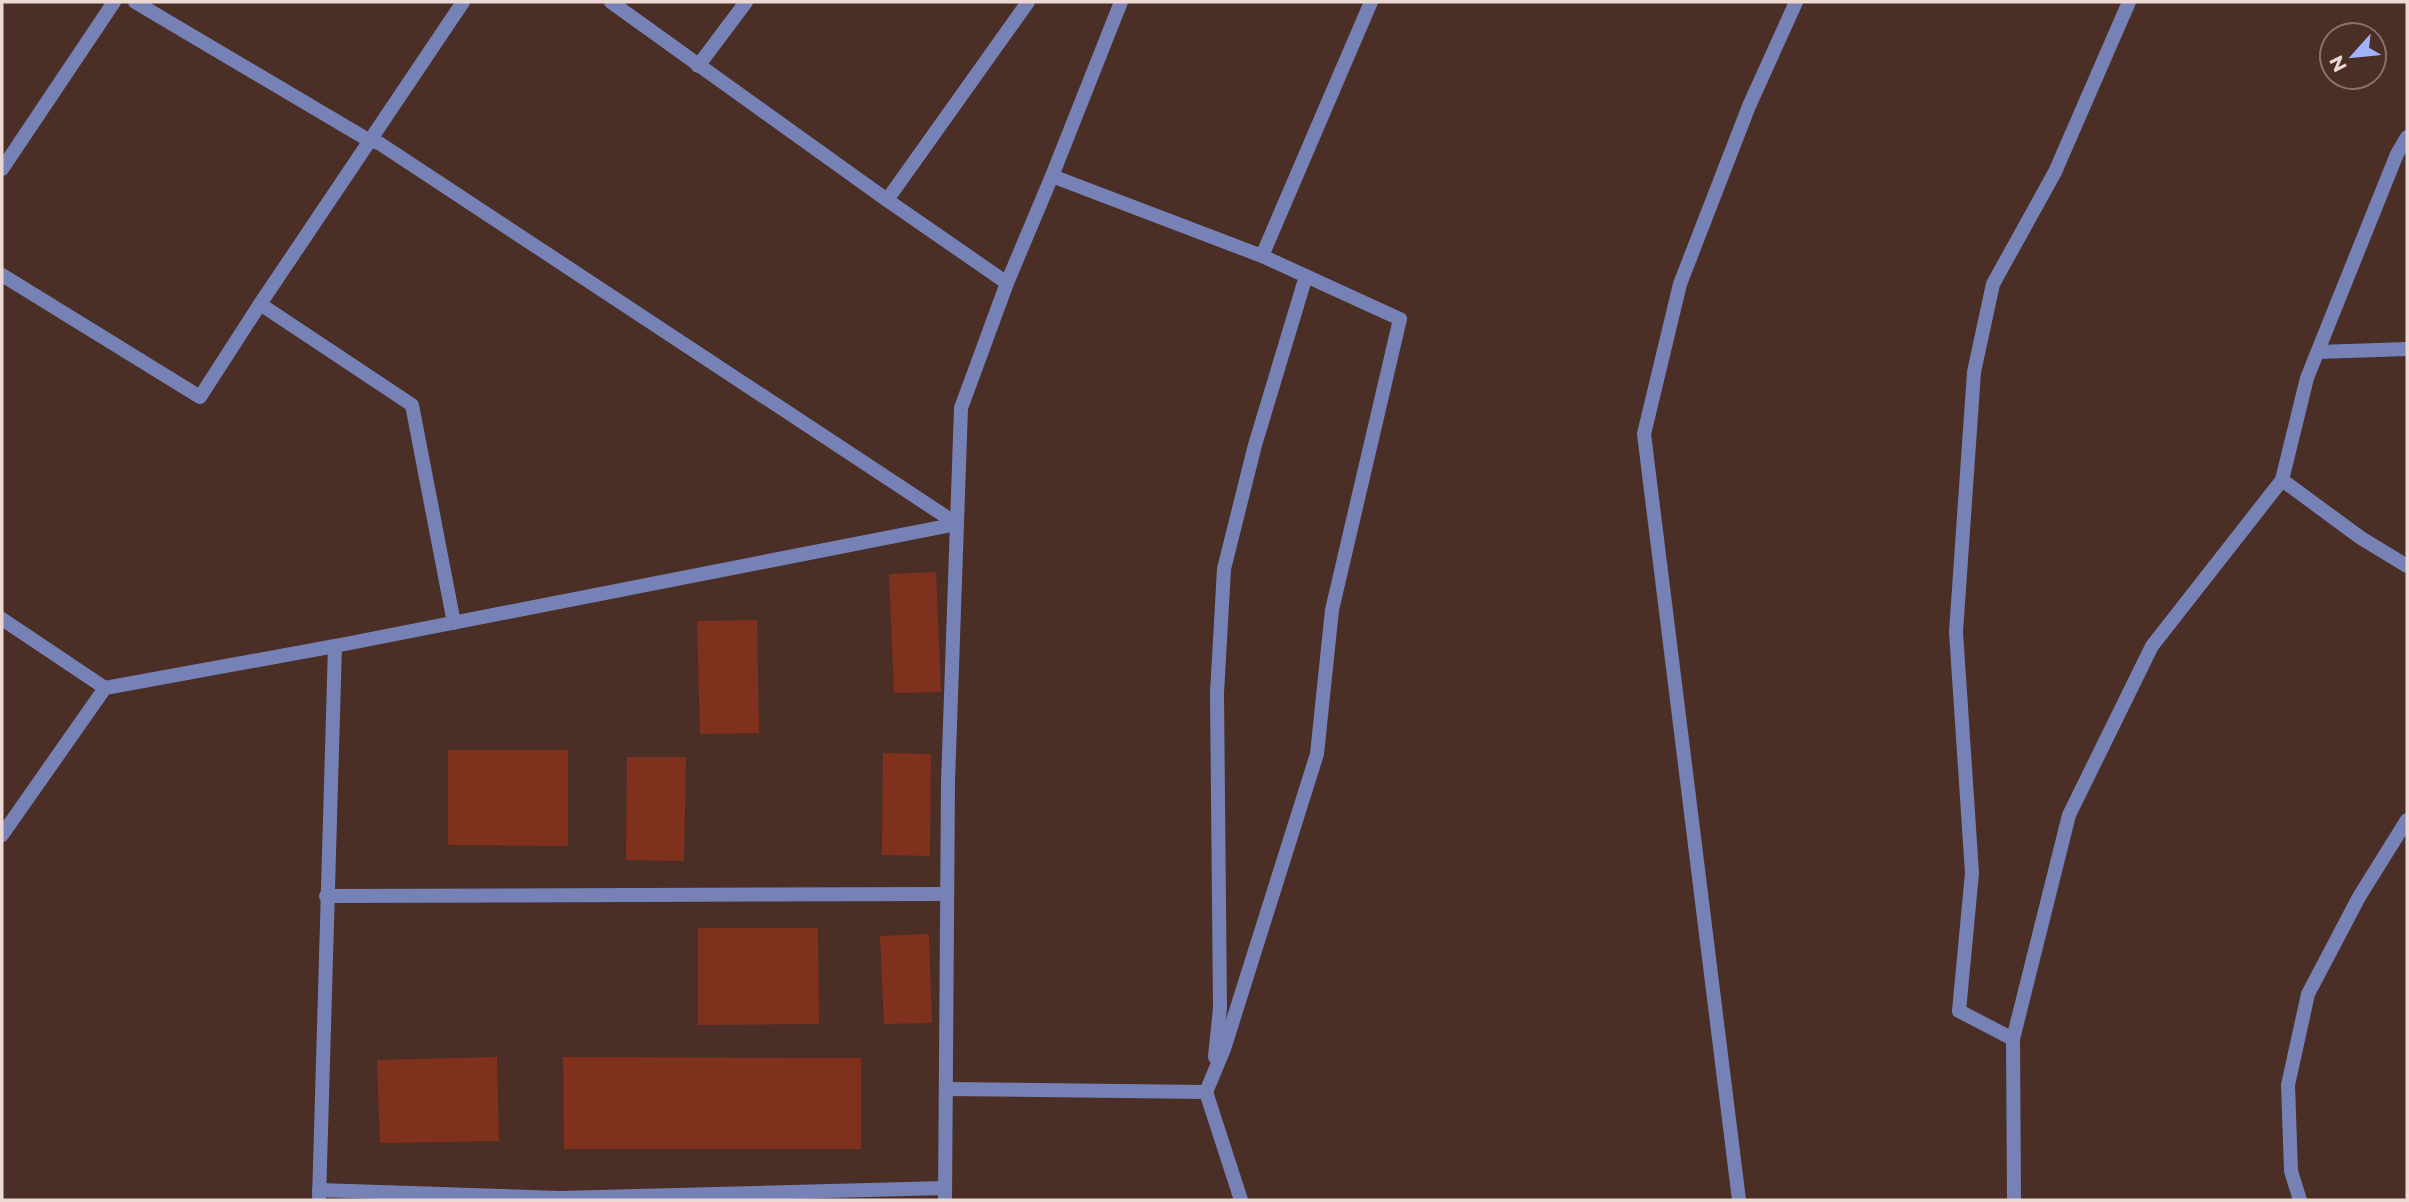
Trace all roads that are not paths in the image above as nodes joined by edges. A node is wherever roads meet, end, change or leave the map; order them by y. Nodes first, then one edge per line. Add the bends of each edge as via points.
1 (114, 2) edge
2 (135, 2) edge
3 (463, 2) edge
4 (611, 2) edge
5 (746, 2) edge
6 (1028, 2) edge
7 (1121, 2) edge
8 (1371, 2) edge
9 (1796, 2) edge
10 (2129, 2) edge
11 (698, 66) junction
12 (2407, 137) edge
13 (370, 141) junction
14 (2, 169) edge
15 (1052, 176) junction
16 (887, 200) junction
17 (1262, 256) junction
18 (2, 275) edge
19 (1306, 276) junction
20 (1007, 284) junction
21 (260, 304) junction
22 (2407, 349) edge
23 (2318, 352) junction
24 (2282, 480) junction
25 (957, 524) junction
26 (2407, 566) edge
27 (2, 619) edge
28 (454, 623) junction
29 (335, 646) junction
30 (105, 688) junction
31 (2407, 820) edge
32 (2, 835) edge
33 (947, 894) junction
34 (326, 896) junction
35 (2013, 1039) junction
36 (1212, 1077) junction
37 (946, 1090) junction
38 (1206, 1092) junction
39 (945, 1194) edge
40 (319, 1195) edge
41 (560, 1199) edge
42 (1241, 1200) edge
43 (1739, 1200) edge
44 (2014, 1200) edge
45 (2300, 1200) edge

1 - 14 street
2 - 13 street
3 - 13 street
4 - 11 street
5 - 11 street
6 - 16 street
7 - 15 street
8 - 17 street
9 - 43 street via 1749,106 1680,284 1644,434
10 - 35 street via 2055,172 1993,284 1974,372 1956,632 1972,873 1959,1011
11 - 16 street
12 - 23 street
13 - 21 street
13 - 25 street
15 - 17 street
15 - 20 street
16 - 20 street
17 - 19 street
18 - 21 street via 200,397
19 - 36 street via 1255,445 1224,569 1217,693 1220,1008
19 - 36 street via 1401,319 1332,610 1317,754
20 - 25 street via 961,408
21 - 28 street via 412,405
22 - 23 street
23 - 24 street via 2307,378
24 - 26 street
24 - 35 street via 2152,646 2069,816
25 - 28 street
25 - 33 street
27 - 30 street
28 - 29 street
29 - 30 street
29 - 34 street
30 - 32 street
31 - 45 street via 2308,994 2288,1085 2291,1171
33 - 34 street
33 - 37 street
34 - 40 street
35 - 44 street
36 - 38 street
37 - 38 street
37 - 39 street
38 - 42 street
39 - 41 street
40 - 41 street

